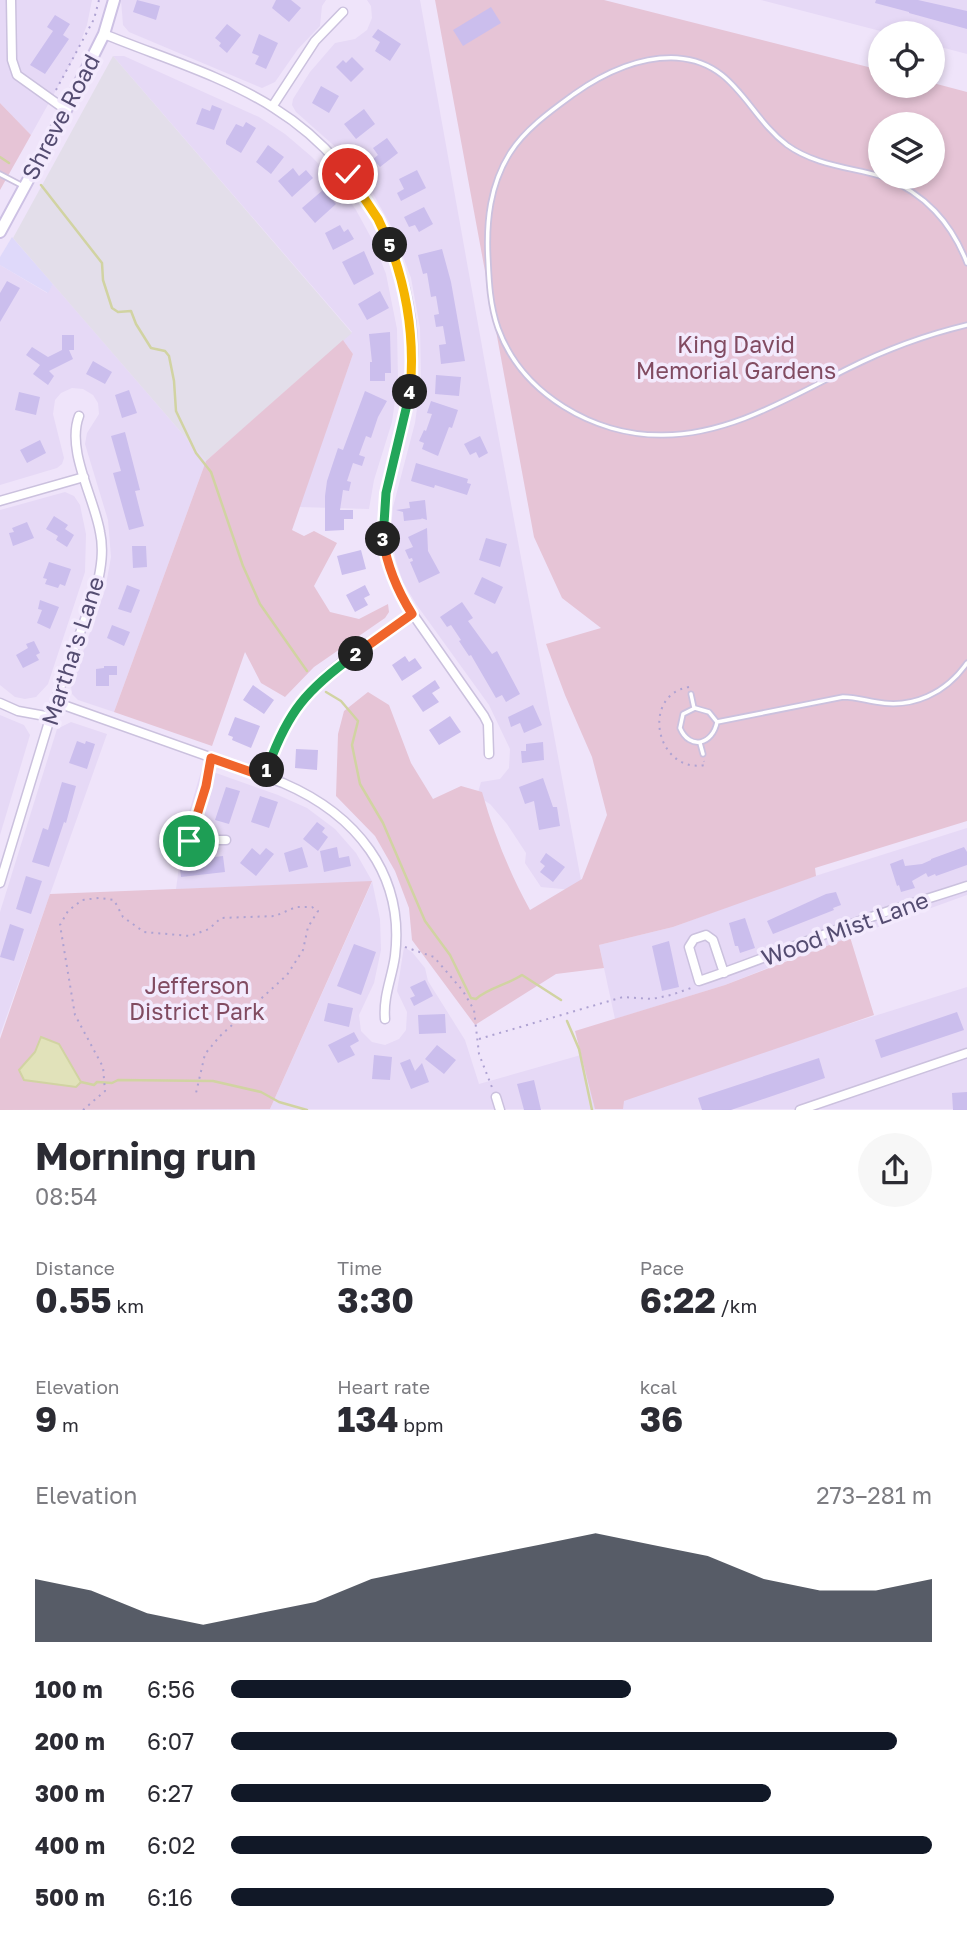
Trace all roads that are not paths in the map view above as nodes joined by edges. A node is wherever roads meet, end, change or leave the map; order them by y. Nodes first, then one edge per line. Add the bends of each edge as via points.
1 (11, 0) edge
2 (114, 0) edge
3 (343, 12) dead end
4 (104, 34) junction
5 (272, 107) junction
6 (66, 110) junction
7 (868, 173) edge
8 (0, 174) edge
9 (24, 187) junction
10 (908, 189) edge
11 (0, 232) edge
12 (967, 263) edge
13 (967, 325) edge
14 (79, 416) dead end
15 (84, 477) junction
16 (0, 501) edge
17 (412, 614) junction
18 (967, 663) edge
19 (691, 694) dead end
20 (55, 702) junction
21 (0, 703) edge
22 (694, 708) junction
23 (51, 717) junction
24 (716, 722) junction
25 (700, 743) junction
26 (489, 754) dead end
27 (703, 754) dead end
28 (211, 758) junction
29 (265, 777) junction
30 (226, 840) dead end
31 (0, 883) edge
32 (967, 886) edge
33 (724, 973) junction
34 (385, 1019) dead end
35 (967, 1054) edge
36 (496, 1097) road end
37 (500, 1110) edge
38 (800, 1110) edge

1 - 6 street via 12,60 17,75
2 - 4 main road, Shreve Road
3 - 5 street via 315,41
4 - 5 street
4 - 6 main road, Shreve Road
5 - 17 street via 311,135 348,174 378,219 399,270 411,319 412,372 386,493 383,533 389,568
6 - 9 main road, Shreve Road
7 - 13 lane via 820,162 787,145 737,87 713,68 677,58 627,66 588,85 543,118 512,150 497,177 489,205 488,248 489,288 498,329 521,368 561,405 622,432 664,435 696,432 759,412 889,350
8 - 9 lane
9 - 11 main road, Shreve Road
10 - 12 lane via 941,216
14 - 15 street, Martha's Lane via 75,435
15 - 16 street
15 - 20 street, Martha's Lane via 101,533 101,569
17 - 26 street via 484,716
17 - 29 street via 330,673 300,701 282,730
18 - 24 lane via 948,686 917,700 877,702 843,697
19 - 22 lane
20 - 23 street, Martha's Lane
20 - 28 street
21 - 23 street
22 - 24 lane via 709,712
22 - 25 lane via 683,714 680,729 688,741
23 - 31 street, Martha's Lane
24 - 25 lane via 715,731
25 - 27 lane
28 - 29 street
28 - 30 street via 189,841
29 - 34 street via 327,805 357,832 385,879 395,948
32 - 33 street, Wood Mist Lane
33 - 33 street, Wood Mist Lane via 699,981 689,947 694,939 706,935 713,940
35 - 38 street
36 - 37 street

